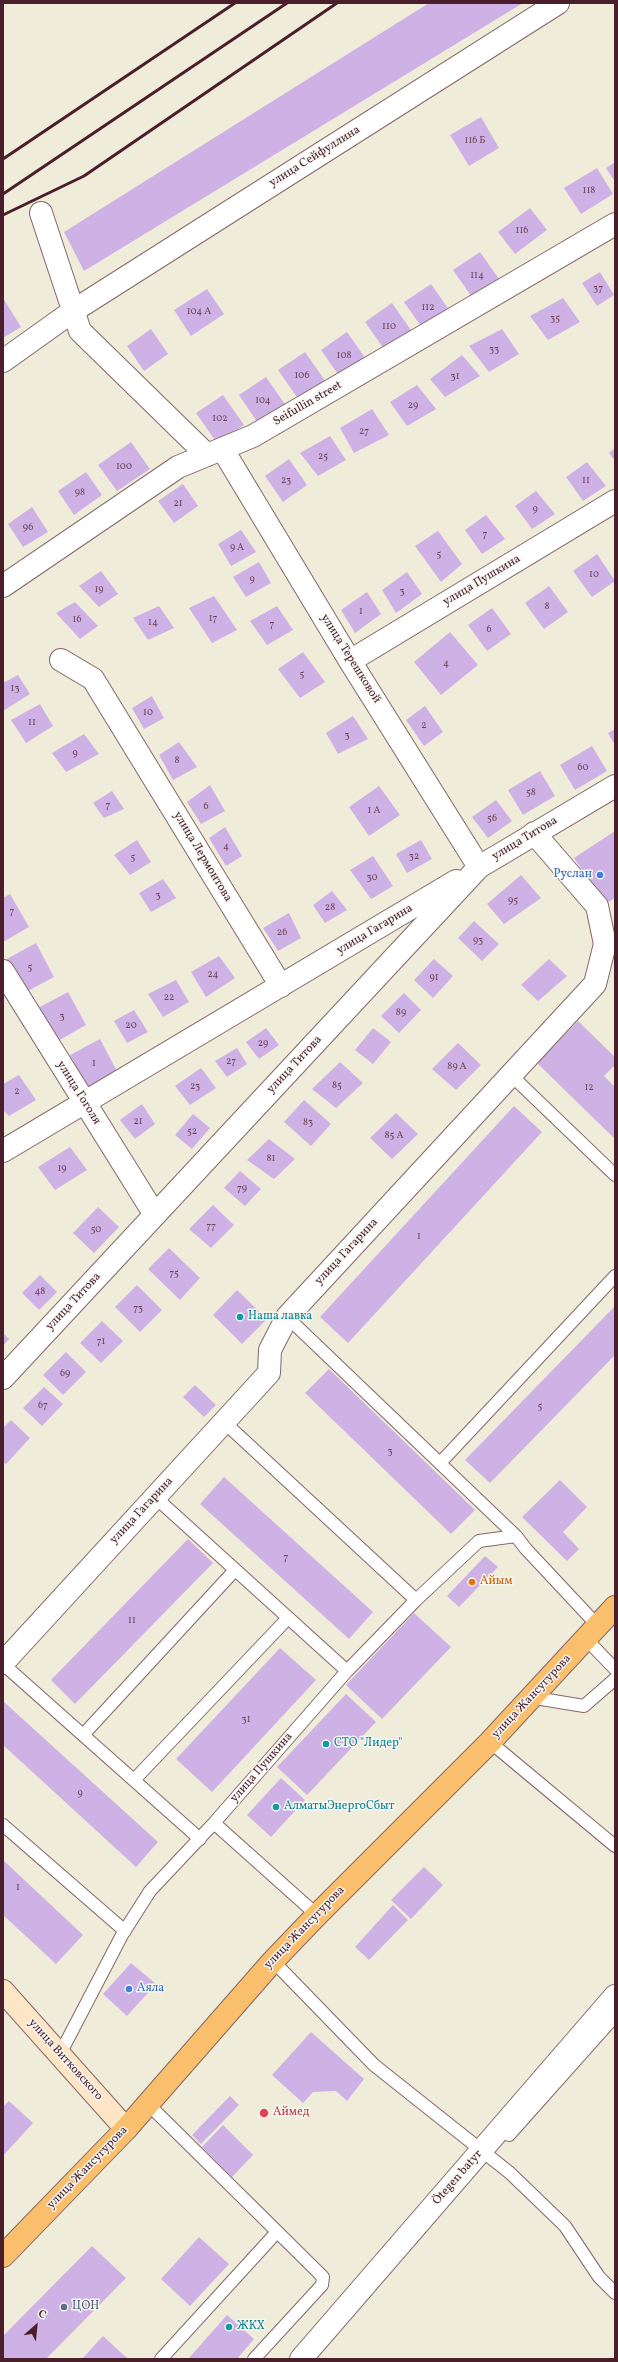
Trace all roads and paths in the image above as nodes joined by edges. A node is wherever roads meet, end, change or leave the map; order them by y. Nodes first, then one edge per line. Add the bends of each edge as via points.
1 (558, 3) edge
2 (41, 213) dead end
3 (615, 224) edge
4 (73, 311) junction
5 (3, 361) edge
6 (215, 452) junction
7 (615, 502) edge
8 (3, 586) edge
9 (61, 660) dead end
10 (350, 661) junction
11 (615, 786) edge
12 (534, 832) junction
13 (479, 867) junction
14 (3, 971) edge
15 (281, 986) junction
16 (511, 1075) junction
17 (84, 1103) junction
18 (3, 1152) edge
19 (615, 1175) edge
20 (155, 1215) junction
21 (615, 1276) edge
22 (287, 1317) junction
23 (3, 1378) edge
24 (224, 1422) junction
25 (441, 1462) junction
26 (155, 1497) junction
27 (516, 1536) junction
28 (235, 1570) junction
29 (416, 1600) junction
30 (615, 1607) edge
31 (288, 1618) junction
32 (592, 1632) junction
33 (3, 1663) edge
34 (615, 1669) edge
35 (347, 1671) junction
36 (615, 1679) edge
37 (530, 1698) junction
38 (83, 1735) junction
39 (490, 1742) junction
40 (134, 1780) junction
41 (214, 1823) junction
42 (3, 1825) edge
43 (200, 1839) junction
44 (615, 1846) edge
45 (317, 1915) junction
46 (125, 1931) junction
47 (273, 1961) junction
48 (3, 1991) edge
49 (615, 1996) edge
50 (615, 2016) edge
51 (60, 2054) junction
52 (148, 2104) junction
53 (126, 2129) junction
54 (489, 2157) junction
55 (278, 2232) junction
56 (3, 2256) edge
57 (615, 2293) edge
58 (161, 2359) edge
59 (254, 2359) edge
60 (301, 2359) edge

1 - 4 street, улица Сейфуллина
2 - 4 street, улица Терешковой
3 - 6 street, Seifullin street via 253,436
4 - 5 street, улица Сейфуллина
4 - 6 street, улица Терешковой via 80,331
6 - 8 street, Seifullin street via 178,466
6 - 10 street, улица Терешковой
7 - 10 street, улица Пушкина
9 - 15 street, улица Лермонтова via 93,679
10 - 13 street, улица Терешковой
11 - 12 street, улица Титова
12 - 13 street, улица Титова
12 - 16 street, улица Гагарина via 597,906 605,944 595,984
13 - 15 street, улица Гагарина
13 - 20 street, улица Титова
14 - 17 street, улица Гоголя
15 - 17 street, улица Гагарина
16 - 19 lane
16 - 22 street, улица Гагарина
17 - 18 street, улица Гагарина
17 - 20 street, улица Гоголя
20 - 23 street, улица Титова
21 - 25 lane
22 - 24 street, улица Гагарина via 270,1350 269,1373
22 - 25 lane
24 - 26 street, улица Гагарина
24 - 29 lane
25 - 27 lane
26 - 28 lane
26 - 33 street, улица Гагарина
27 - 29 lane, улица Пушкина via 479,1541
27 - 32 lane
28 - 31 lane
28 - 38 lane
29 - 35 lane, улица Пушкина
30 - 32 main road, улица Жансугурова
31 - 35 lane
31 - 40 lane
32 - 34 lane
32 - 37 main road, улица Жансугурова
33 - 38 lane
35 - 41 lane, улица Пушкина
36 - 37 lane via 584,1706
37 - 39 main road, улица Жансугурова
38 - 40 lane
39 - 44 lane
39 - 45 main road, улица Жансугурова
40 - 43 lane
41 - 43 lane, улица Пушкина
41 - 45 lane
42 - 46 lane
43 - 46 lane, улица Пушкина via 150,1891
45 - 47 main road, улица Жансугурова
46 - 51 lane, улица Пушкина
47 - 52 main road, улица Жансугурова
47 - 54 lane via 374,2065
48 - 51 street, улица Витковского
49 - 60 street, Ötegen batyr
50 - 54 lane
51 - 53 street, улица Витковского
52 - 53 main road, улица Жансугурова
52 - 55 lane
53 - 56 main road, улица Жансугурова
54 - 57 lane via 565,2226 599,2276
55 - 58 lane
55 - 59 lane via 323,2277 322,2284

